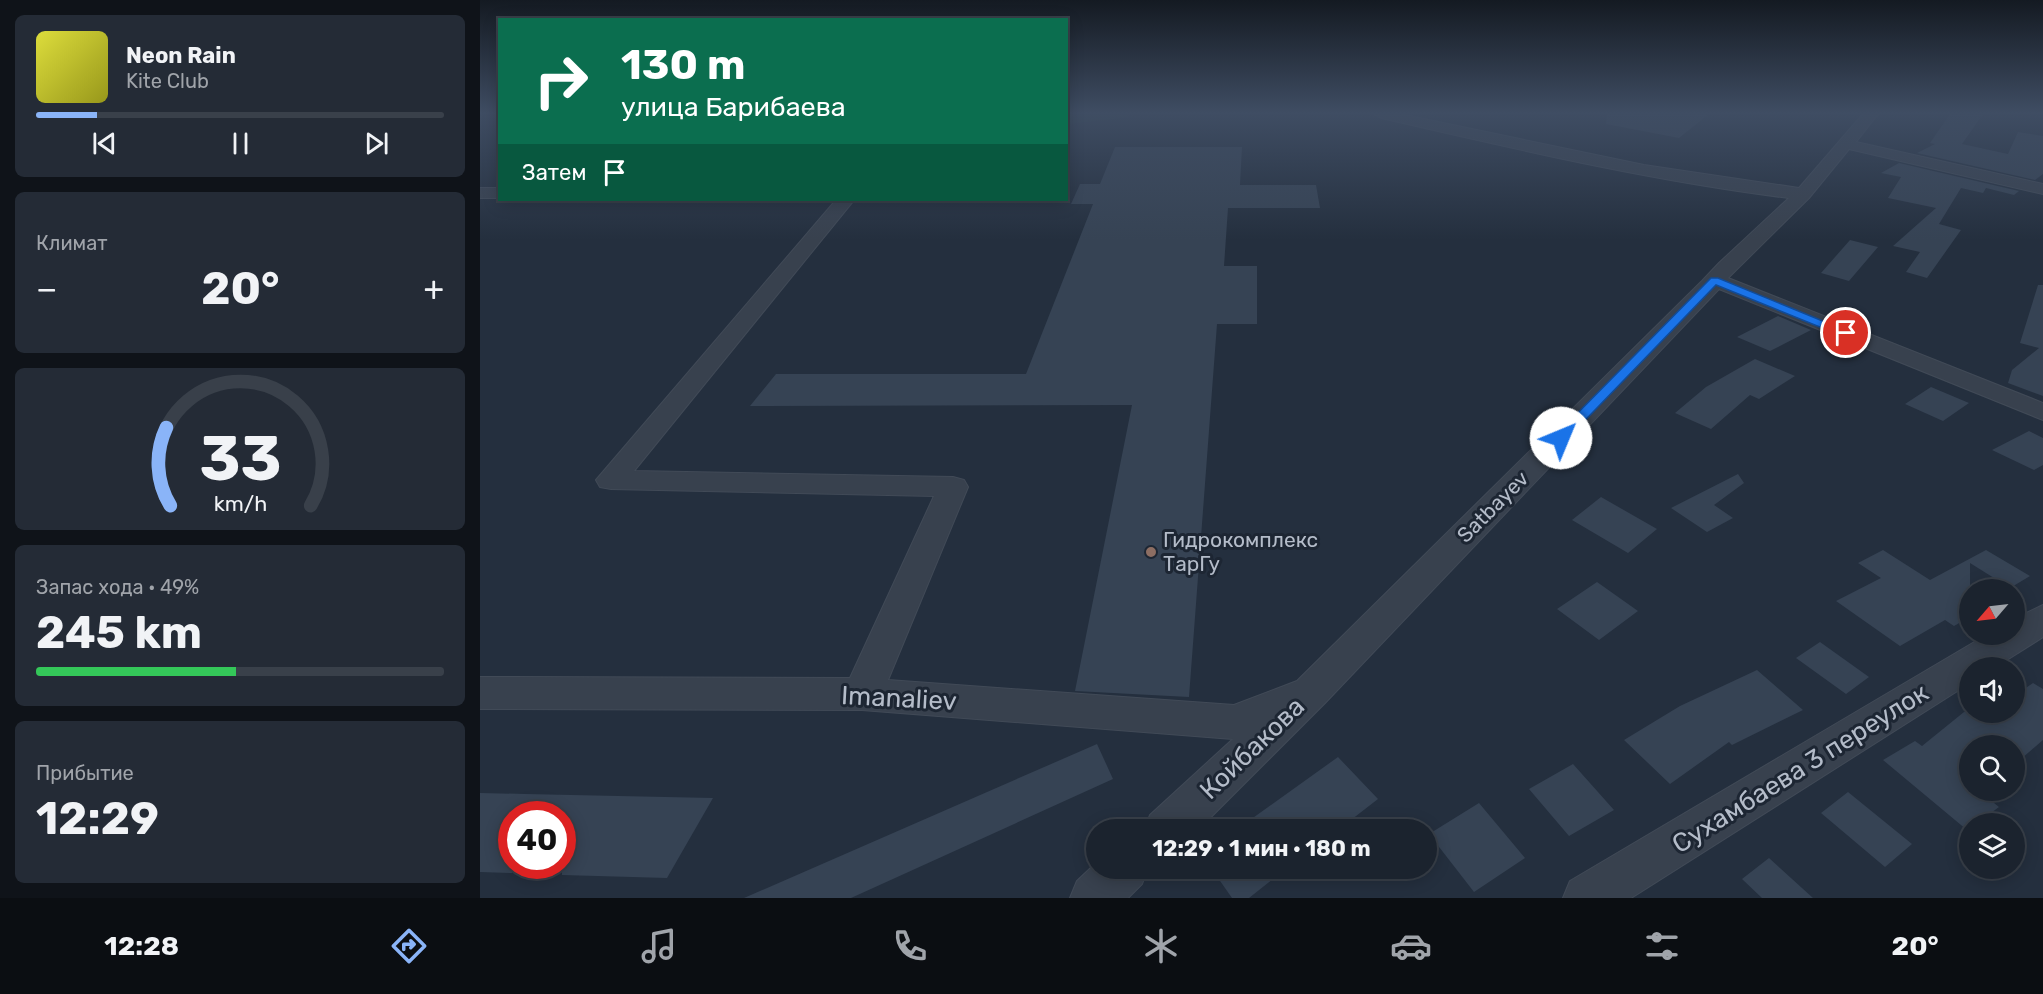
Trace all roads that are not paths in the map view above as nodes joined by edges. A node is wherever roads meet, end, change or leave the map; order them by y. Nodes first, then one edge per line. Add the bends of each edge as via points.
1 (1576, 156) edge
2 (1836, 156) edge
3 (1898, 156) edge
4 (2043, 189) edge
5 (480, 193) edge
6 (498, 193) edge
7 (1803, 194) junction
8 (845, 201) edge
9 (1715, 280) junction
10 (2043, 412) edge
11 (2043, 619) edge
12 (1311, 692) junction
13 (480, 693) edge
14 (862, 694) junction
15 (1178, 819) edge
16 (1114, 879) edge
17 (1094, 898) edge
18 (1587, 898) edge

1 - 7 street via 1729,186
2 - 7 street, Satbayev
3 - 4 street
5 - 6 street
7 - 9 street, Satbayev
8 - 14 street via 611,480 953,487
9 - 10 street
9 - 12 street, Satbayev
11 - 18 street, Сухамбаева 3 переулок
12 - 14 street, Imanaliev via 1235,722
12 - 15 street, Койбакова
13 - 14 street, Imanaliev
16 - 17 street

